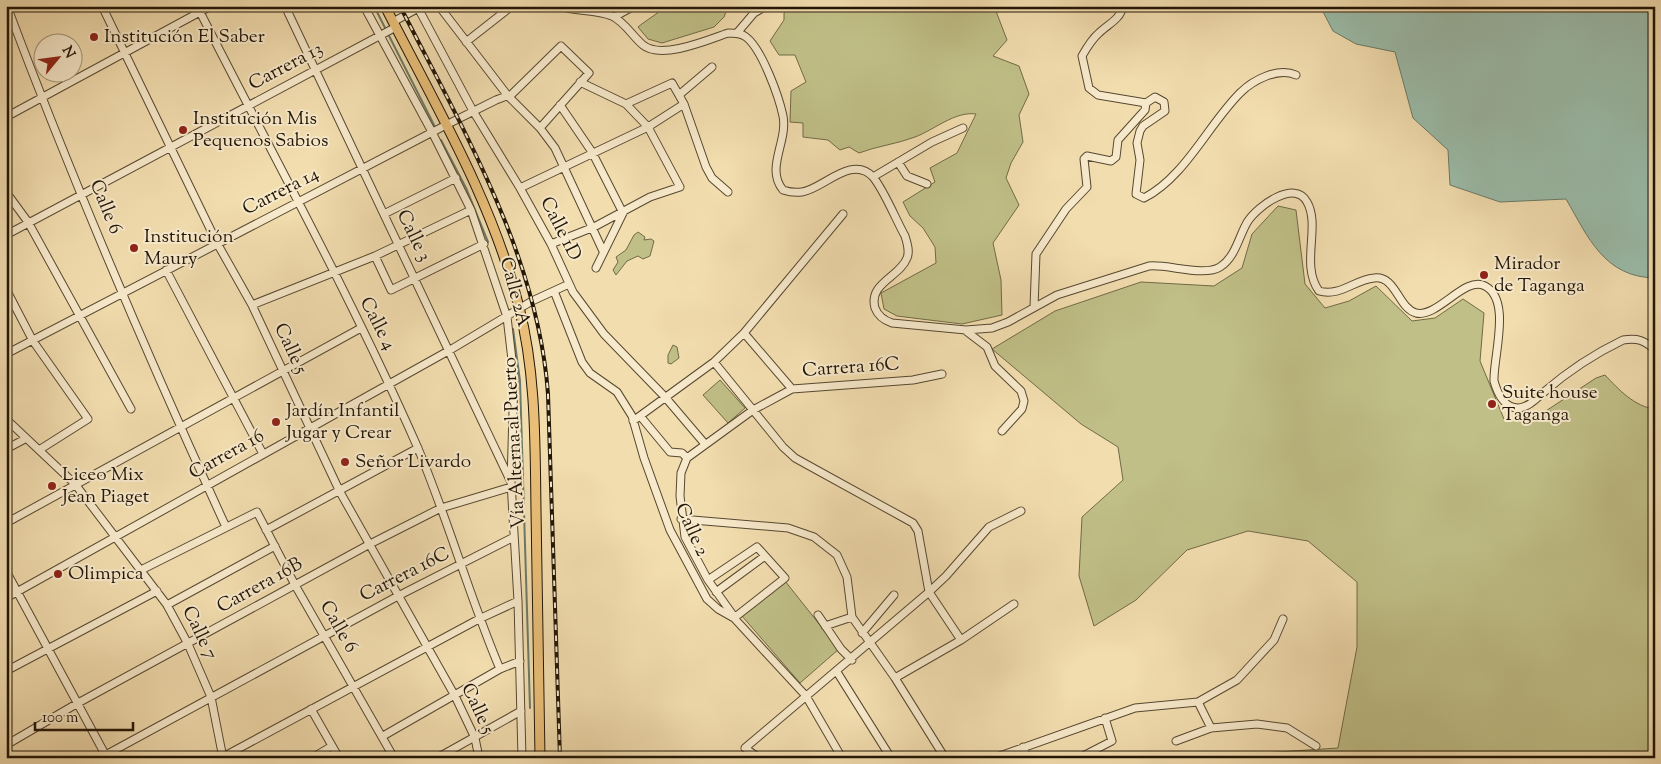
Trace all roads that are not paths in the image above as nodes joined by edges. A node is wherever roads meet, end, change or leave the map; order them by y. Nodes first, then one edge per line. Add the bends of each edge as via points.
1 (7, 6) edge
2 (102, 6) edge
3 (211, 6) edge
4 (285, 6) edge
5 (364, 6) edge
6 (385, 6) edge
7 (439, 6) edge
8 (559, 6) edge
9 (634, 6) edge
10 (766, 6) edge
11 (1123, 6) edge
12 (419, 7) edge
13 (198, 9) edge
14 (508, 9) dead end
15 (614, 17) junction
16 (388, 30) junction
17 (737, 33) junction
18 (466, 42) junction
19 (124, 54) junction
20 (712, 67) dead end
21 (315, 70) junction
22 (1296, 75) dead end
23 (580, 82) junction
24 (508, 96) junction
25 (680, 96) junction
26 (42, 99) junction
27 (1146, 103) junction
28 (626, 104) junction
29 (684, 104) junction
30 (560, 105) junction
31 (249, 106) junction
32 (473, 111) junction
33 (6, 117) edge
34 (648, 127) junction
35 (540, 128) junction
36 (963, 128) dead end
37 (438, 129) junction
38 (170, 148) junction
39 (592, 152) junction
40 (898, 162) junction
41 (564, 165) junction
42 (363, 168) junction
43 (873, 177) junction
44 (456, 178) junction
45 (928, 184) dead end
46 (520, 188) junction
47 (6, 192) edge
48 (728, 192) dead end
49 (83, 194) junction
50 (297, 202) junction
51 (471, 210) junction
52 (622, 213) junction
53 (384, 214) junction
54 (844, 214) dead end
55 (28, 222) junction
56 (594, 227) junction
57 (6, 235) edge
58 (217, 243) junction
59 (484, 244) junction
60 (551, 244) junction
61 (400, 245) junction
62 (603, 251) junction
63 (375, 256) junction
64 (596, 268) dead end
65 (166, 270) junction
66 (333, 272) junction
67 (416, 278) junction
68 (569, 284) junction
69 (554, 291) junction
70 (123, 293) junction
71 (7, 294) edge
72 (252, 305) junction
73 (1034, 307) junction
74 (513, 313) junction
75 (80, 317) junction
76 (361, 328) junction
77 (966, 330) junction
78 (744, 334) junction
79 (33, 341) junction
80 (450, 350) junction
81 (1655, 350) edge
82 (6, 354) edge
83 (714, 362) junction
84 (282, 371) junction
85 (942, 374) dead end
86 (389, 384) junction
87 (792, 389) junction
88 (234, 397) junction
89 (665, 397) junction
90 (131, 409) dead end
91 (753, 410) junction
92 (6, 419) edge
93 (637, 419) junction
94 (182, 426) junction
95 (310, 428) junction
96 (1002, 431) dead end
97 (25, 438) junction
98 (705, 444) junction
99 (418, 448) junction
100 (6, 449) edge
101 (39, 450) junction
102 (262, 454) junction
103 (687, 458) junction
104 (75, 484) junction
105 (511, 484) junction
106 (207, 485) junction
107 (340, 492) junction
108 (441, 508) junction
109 (1021, 512) dead end
110 (681, 519) junction
111 (6, 523) edge
112 (226, 527) junction
113 (266, 530) junction
114 (116, 536) junction
115 (514, 537) junction
116 (370, 544) junction
117 (275, 546) junction
118 (765, 556) junction
119 (460, 565) junction
120 (141, 570) junction
121 (6, 571) edge
122 (708, 580) junction
123 (295, 585) junction
124 (158, 591) junction
125 (17, 592) junction
126 (716, 592) junction
127 (929, 592) junction
128 (894, 595) dead end
129 (398, 596) junction
130 (6, 598) edge
131 (518, 601) junction
132 (1014, 604) dead end
133 (167, 605) junction
134 (818, 615) dead end
135 (852, 617) junction
136 (734, 618) junction
137 (479, 619) junction
138 (1283, 619) dead end
139 (825, 626) junction
140 (862, 632) junction
141 (324, 636) junction
142 (961, 640) junction
143 (870, 642) junction
144 (188, 644) junction
145 (48, 647) junction
146 (426, 647) junction
147 (852, 660) junction
148 (520, 661) junction
149 (500, 669) junction
150 (6, 670) edge
151 (837, 672) junction
152 (895, 678) junction
153 (354, 686) junction
154 (455, 696) junction
155 (806, 696) junction
156 (211, 698) junction
157 (1198, 702) junction
158 (78, 703) junction
159 (311, 709) junction
160 (521, 711) junction
161 (1105, 718) junction
162 (1211, 728) junction
163 (383, 736) junction
164 (475, 738) junction
165 (1176, 741) dead end
166 (6, 745) edge
167 (332, 746) junction
168 (1316, 746) dead end
169 (1023, 747) junction
170 (104, 757) edge
171 (222, 757) edge
172 (439, 757) edge
173 (312, 758) edge
174 (339, 758) edge
175 (394, 758) edge
176 (478, 758) edge
177 (522, 758) edge
178 (540, 758) edge
179 (759, 758) edge
180 (842, 758) edge
181 (891, 758) edge
182 (944, 758) edge
183 (994, 758) edge
184 (1027, 758) edge
185 (1078, 758) edge

1 - 26 street, Calle 6
2 - 19 street, Calle 5
3 - 13 street
4 - 21 street, Calle 3
5 - 16 street, Calle 2A
6 - 16 main road, Vía Alterna al Puerto
7 - 18 street, Calle 1D
8 - 15 street via 602,12
9 - 15 street
10 - 17 street via 754,13
11 - 27 street via 1122,13 1098,33 1082,56 1088,88 1098,95
12 - 16 street, Carrera 13
12 - 32 street, Calle 1D
13 - 19 street
13 - 31 street, Calle 4
14 - 18 street
15 - 17 street via 646,47 658,50 676,49
16 - 21 street, Carrera 13
16 - 37 main road, Vía Alterna al Puerto
16 - 37 street, Calle 2A
17 - 43 street via 753,44 784,117 775,176 783,190 804,192 854,169
18 - 24 street, Calle 1D
19 - 26 street
19 - 38 street, Calle 5
20 - 25 street
21 - 31 street, Carrera 13
21 - 42 street, Calle 3
22 - 27 street via 1276,73 1255,81 1240,92 1186,162 1144,198 1136,194 1140,160 1138,137 1143,126 1166,111 1164,102 1155,97
23 - 24 street, Carrera 14 via 589,73 561,46
23 - 28 street
23 - 30 street
24 - 32 street, Carrera 14
24 - 35 street, Calle 1D
25 - 28 street via 672,83
25 - 29 street
26 - 33 street
26 - 49 street, Calle 6
27 - 73 street via 1144,110 1118,140 1116,157 1110,161 1094,156 1084,158 1087,187 1066,209 1036,254
28 - 34 street
29 - 34 street
29 - 48 street via 706,167 712,178
30 - 35 street
30 - 39 street
31 - 38 street, Carrera 13
31 - 50 street, Calle 4
32 - 37 street, Carrera 14
32 - 46 street, Calle 1D
34 - 39 street
34 - 52 street via 680,187 650,197
35 - 41 street, Calle 1D
36 - 40 street
37 - 42 street, Carrera 14
37 - 44 street, Calle 2A
37 - 74 main road, Vía Alterna al Puerto via 491,217
38 - 49 street, Carrera 13
38 - 58 street, Calle 5
39 - 41 street
39 - 52 street
40 - 43 street
40 - 45 street via 907,176
41 - 46 street
41 - 56 street, Calle 1D
42 - 50 street, Carrera 14
42 - 53 street, Calle 3
43 - 77 street via 908,246 904,264 875,293 873,302 877,313 892,323
44 - 51 street, Calle 2A
44 - 53 street
46 - 60 street, Calle 1D
47 - 55 street
49 - 55 street, Carrera 13
49 - 70 street, Calle 6
50 - 58 street, Carrera 14
50 - 66 street, Calle 4
51 - 59 street, Calle 2A
51 - 61 street
52 - 56 street
52 - 62 street, Calle 1D
53 - 61 street, Calle 3
54 - 78 street
55 - 57 street, Carrera 13
55 - 75 street
56 - 60 street
56 - 62 street, Calle 1D
58 - 65 street, Carrera 14
58 - 72 street, Calle 5
59 - 67 street
59 - 74 street, Calle 2A
60 - 68 street, Calle 1D
61 - 63 street
61 - 67 street, Calle 3
62 - 64 street
63 - 66 street
63 - 67 street via 391,290
65 - 70 street, Carrera 14
65 - 88 street
66 - 72 street
66 - 76 street, Calle 4
67 - 80 street, Calle 3
68 - 69 street, Carrera 16
68 - 89 street, Calle 1D via 604,334
69 - 74 street, Carrera 16
69 - 93 street, Calle 2 via 582,362 590,372 618,392
70 - 75 street, Carrera 14
70 - 94 street, Calle 6
71 - 79 street
72 - 84 street, Calle 5
73 - 77 street via 992,328
73 - 81 street via 1080,286 1149,266 1200,271 1220,268 1255,213 1294,192 1304,197 1311,212 1311,269 1319,292 1338,292 1373,278 1382,279 1390,284 1408,308 1415,313 1424,313 1468,287 1486,286 1495,295 1501,317 1494,381 1497,391 1510,406 1526,407 1549,387 1623,340 1635,338 1645,341
74 - 80 street, Carrera 16
74 - 105 street, Calle 2A
74 - 178 main road, Vía Alterna al Puerto via 531,370
75 - 79 street, Carrera 14
75 - 90 street
76 - 84 street
76 - 86 street, Calle 4
77 - 96 street via 987,347 995,366 1021,391 1022,409
78 - 83 street
78 - 87 street
79 - 82 street, Carrera 14
79 - 101 street via 88,420
80 - 86 street, Carrera 16
80 - 105 street, Calle 3
83 - 89 street
83 - 91 street
84 - 88 street
84 - 95 street, Calle 5
85 - 87 street, Carrera 16C via 913,380
86 - 95 street, Carrera 16
86 - 99 street, Calle 4
87 - 91 street, Carrera 16C
88 - 94 street
88 - 102 street
89 - 93 street
89 - 98 street, Calle 1D
91 - 98 street, Carrera 16C
91 - 127 street via 795,458 913,523 918,531
92 - 97 street, Calle 7
93 - 103 street via 670,452 682,453
93 - 136 street, Calle 2 via 644,458 670,530 708,599
94 - 104 street
94 - 106 street, Calle 6
95 - 102 street, Carrera 16
95 - 107 street, Calle 5
97 - 100 street
97 - 101 street, Calle 7
98 - 103 street, Carrera 16C
99 - 107 street
99 - 108 street, Calle 4
101 - 104 street, Calle 7
102 - 106 street, Carrera 16
103 - 110 street via 681,473
104 - 111 street
104 - 114 street, Calle 7
105 - 108 street, Carrera 16B
105 - 115 street, Calle 2A
106 - 112 street, Calle 6
106 - 114 street, Carrera 16
107 - 113 street
107 - 116 street, Calle 5
108 - 116 street, Carrera 16B
108 - 119 street, Calle 4
109 - 127 street via 989,526
110 - 122 street via 685,537
110 - 135 street via 788,528 814,537 837,555 844,566
112 - 113 street, Calle 6 via 257,512
112 - 120 street
113 - 117 street, Calle 6
114 - 120 street, Calle 7
114 - 125 street, Carrera 16
115 - 119 street, Carrera 16C
115 - 131 street, Calle 2A
116 - 123 street, Carrera 16B
116 - 129 street, Calle 5
117 - 123 street, Calle 6
117 - 133 street
118 - 122 street via 757,547
118 - 126 street
118 - 136 street via 784,578
119 - 129 street, Carrera 16C
119 - 137 street, Calle 4
120 - 124 street, Calle 7
121 - 125 street
122 - 126 street
123 - 141 street, Calle 6
123 - 144 street, Carrera 16B
124 - 133 street, Calle 7
124 - 145 street
125 - 130 street, Carrera 16
125 - 145 street
126 - 136 street
127 - 142 street
127 - 143 street
128 - 140 street
129 - 141 street, Carrera 16C
129 - 146 street, Calle 5
131 - 137 street
131 - 148 street, Calle 2A
132 - 142 street
133 - 144 street, Calle 7
134 - 139 street
135 - 139 street
135 - 140 street
136 - 155 street, Calle 2
137 - 146 street
137 - 149 street, Calle 4
138 - 157 street via 1274,640 1237,680
139 - 147 street
140 - 143 street
141 - 153 street, Calle 6
141 - 156 street, Carrera 16C
142 - 152 street
143 - 147 street
143 - 152 street
144 - 156 street, Calle 7
144 - 158 street, Carrera 16B
145 - 150 street
145 - 158 street
146 - 153 street
146 - 154 street, Calle 5
147 - 151 street
148 - 149 street
148 - 160 street, Calle 2A
149 - 154 street
151 - 155 street
151 - 181 street
152 - 182 street
153 - 159 street
153 - 163 street, Calle 6
154 - 163 street
154 - 164 street, Calle 5
155 - 179 street via 745,748
155 - 180 street, Calle 2
156 - 170 street, Carrera 16C
156 - 171 street, Calle 7
157 - 161 street via 1134,708
157 - 162 street
158 - 166 street, Carrera 16B
158 - 170 street
159 - 167 street
159 - 171 street
160 - 164 street
160 - 177 street
161 - 169 street
161 - 185 street via 1113,739
162 - 165 street
162 - 168 street via 1257,724 1287,728
163 - 175 street, Calle 6
164 - 172 street
164 - 176 street, Calle 5
167 - 173 street
167 - 174 street
169 - 183 street
169 - 184 street

